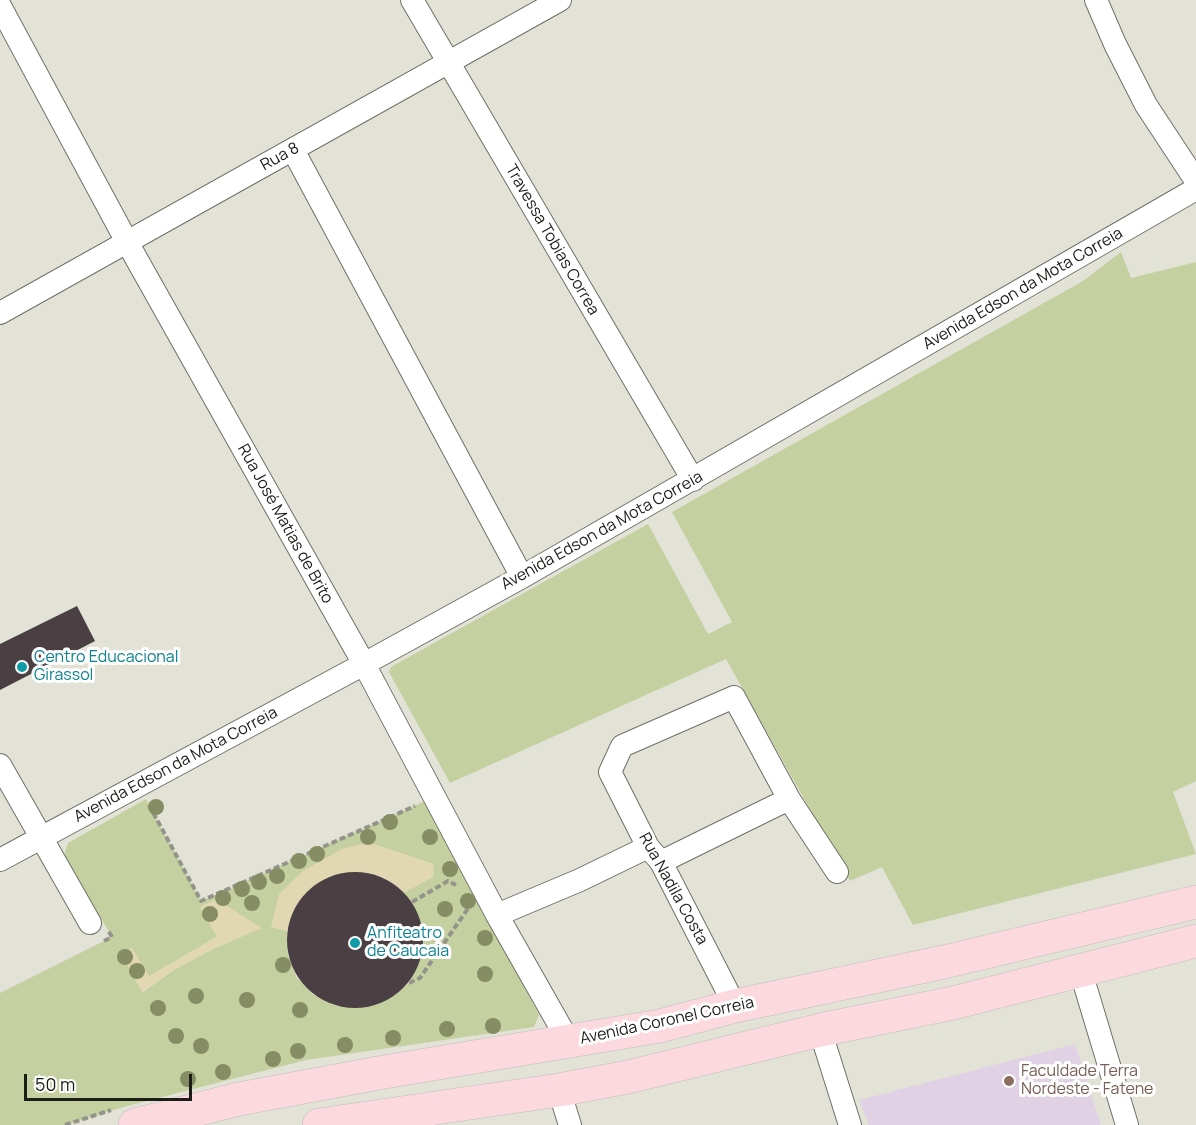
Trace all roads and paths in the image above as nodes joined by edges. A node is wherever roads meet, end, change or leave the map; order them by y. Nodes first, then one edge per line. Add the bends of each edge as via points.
1 (412, 0) edge
2 (560, 0) edge
3 (1096, 0) edge
4 (0, 6) edge
5 (448, 63) junction
6 (293, 150) junction
7 (1196, 181) edge
8 (1196, 189) edge
9 (127, 242) junction
10 (0, 313) edge
11 (693, 480) junction
12 (522, 577) junction
13 (364, 664) junction
14 (0, 765) edge
15 (146, 799) dead end
16 (789, 799) junction
17 (425, 801) dead end
18 (40, 838) junction
19 (655, 854) junction
20 (0, 860) edge
21 (837, 872) dead end
22 (461, 888) dead end
23 (467, 898) dead end
24 (412, 902) dead end
25 (1196, 902) edge
26 (497, 915) junction
27 (98, 925) joint
28 (1196, 941) edge
29 (96, 945) dead end
30 (1080, 969) junction
31 (409, 982) dead end
32 (735, 1006) junction
33 (820, 1030) junction
34 (569, 1042) junction
35 (559, 1090) junction
36 (126, 1117) edge
37 (65, 1125) edge
38 (319, 1125) edge
39 (570, 1125) edge
40 (850, 1125) edge
41 (1127, 1125) edge

1 - 5 street, Travessa Tobias Correa
2 - 5 street, Rua 8
3 - 7 street via 1146,105
4 - 9 street, Rua José Matias de Brito
5 - 6 street, Rua 8
5 - 11 street, Travessa Tobias Correa
6 - 9 street, Rua 8
6 - 12 street
8 - 11 street, Avenida Edson da Mota Correia
9 - 10 street, Rua 8
9 - 13 street, Rua José Matias de Brito
11 - 12 street, Avenida Edson da Mota Correia
12 - 13 street, Avenida Edson da Mota Correia
13 - 18 street, Avenida Edson da Mota Correia
13 - 26 street, Rua José Matias de Brito
14 - 18 street
15 - 17 path via 201,901
16 - 19 street
16 - 19 street, Rua Nadila Costa via 734,698 622,746 610,772
16 - 21 street
18 - 20 street, Avenida Edson da Mota Correia
18 - 27 street
19 - 26 street
19 - 32 street, Rua Nadila Costa
22 - 24 path via 448,881
23 - 31 path via 471,904 443,947 420,978
25 - 32 main road, Avenida Coronel Correia via 944,962
26 - 34 street, Rua José Matias de Brito
27 - 29 path via 112,937
28 - 30 main road
30 - 33 main road via 953,1003
30 - 41 street
32 - 34 main road, Avenida Coronel Correia via 660,1026
33 - 35 main road
33 - 40 street
34 - 36 main road, Avenida Coronel Correia
35 - 38 main road
35 - 39 street
36 - 37 path

